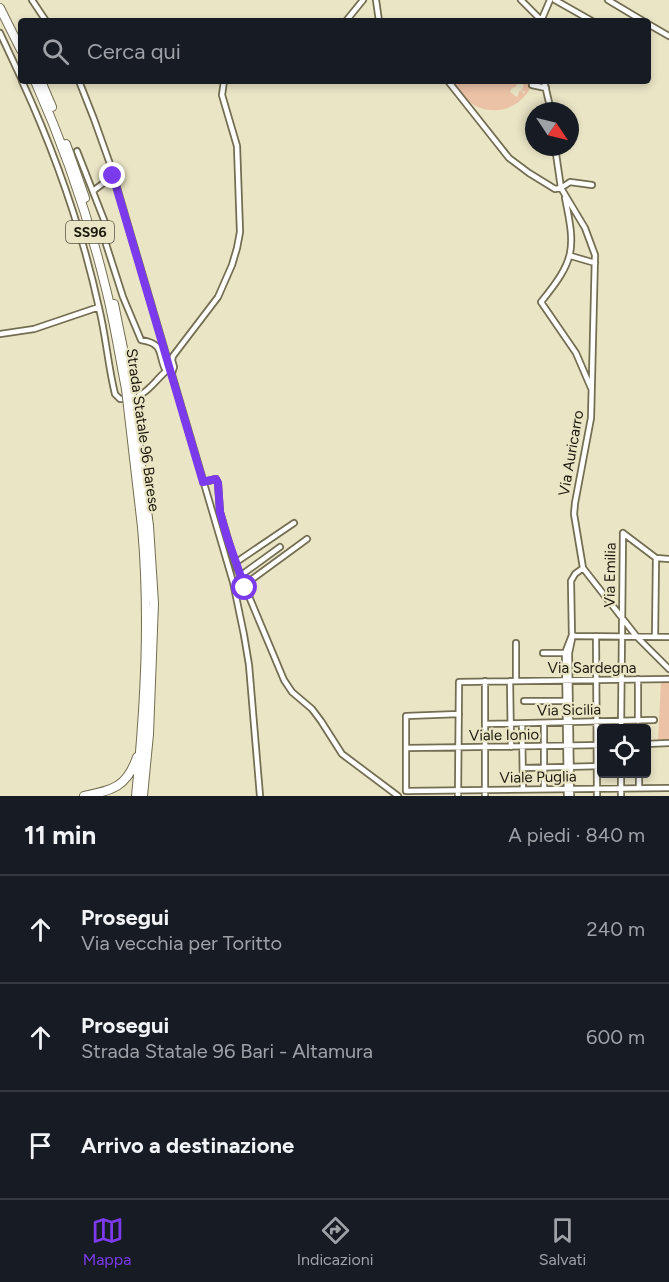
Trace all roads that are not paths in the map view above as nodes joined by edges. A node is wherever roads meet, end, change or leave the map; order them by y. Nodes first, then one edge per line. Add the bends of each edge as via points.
1 (1, 0) edge
2 (32, 0) edge
3 (363, 0) edge
4 (376, 0) edge
5 (521, 0) edge
6 (550, 0) edge
7 (555, 0) edge
8 (608, 0) edge
9 (0, 8) edge
10 (44, 18) edge
11 (348, 18) edge
12 (379, 18) edge
13 (539, 18) edge
14 (542, 18) edge
15 (587, 18) edge
16 (638, 18) edge
17 (651, 26) edge
18 (18, 32) edge
19 (0, 33) edge
20 (669, 36) edge
21 (18, 44) edge
22 (18, 71) edge
23 (24, 84) edge
24 (36, 84) edge
25 (42, 84) edge
26 (80, 84) edge
27 (224, 84) edge
28 (450, 84) edge
29 (545, 84) edge
30 (532, 85) dead end
31 (546, 88) junction
32 (549, 102) edge
33 (77, 151) dead end
34 (556, 156) edge
35 (113, 176) junction
36 (592, 185) dead end
37 (562, 190) junction
38 (93, 191) junction
39 (571, 256) junction
40 (595, 263) junction
41 (99, 307) junction
42 (0, 334) edge
43 (169, 372) junction
44 (128, 389) junction
45 (592, 393) junction
46 (203, 482) junction
47 (294, 523) dead end
48 (145, 527) junction
49 (307, 539) dead end
50 (280, 547) dead end
51 (656, 558) junction
52 (669, 559) edge
53 (235, 563) junction
54 (584, 568) junction
55 (240, 576) junction
56 (244, 585) junction
57 (621, 617) junction
58 (572, 634) junction
59 (596, 636) junction
60 (621, 636) junction
61 (637, 637) junction
62 (655, 637) junction
63 (669, 637) edge
64 (516, 643) dead end
65 (543, 652) dead end
66 (565, 653) junction
67 (669, 669) edge
68 (621, 679) junction
69 (638, 679) junction
70 (669, 679) edge
71 (568, 680) junction
72 (596, 680) junction
73 (485, 681) junction
74 (513, 681) junction
75 (524, 701) dead end
76 (565, 701) junction
77 (459, 714) junction
78 (654, 720) dead end
79 (621, 721) junction
80 (638, 721) junction
81 (568, 722) junction
82 (596, 722) junction
83 (544, 723) junction
84 (485, 724) junction
85 (511, 724) junction
86 (522, 724) junction
87 (597, 730) edge
88 (669, 743) edge
89 (141, 744) junction
90 (651, 744) edge
91 (597, 745) edge
92 (523, 746) junction
93 (544, 746) junction
94 (568, 746) junction
95 (485, 747) junction
96 (511, 747) junction
97 (407, 748) junction
98 (458, 748) junction
99 (597, 766) edge
100 (544, 767) junction
101 (569, 767) junction
102 (523, 768) junction
103 (598, 778) edge
104 (621, 778) edge
105 (639, 778) edge
106 (597, 788) junction
107 (621, 788) junction
108 (639, 788) junction
109 (669, 788) edge
110 (523, 789) junction
111 (544, 789) junction
112 (569, 789) junction
113 (458, 793) edge
114 (485, 793) edge
115 (88, 795) edge
116 (103, 796) edge
117 (136, 796) edge
118 (143, 796) edge
119 (260, 796) edge
120 (398, 796) edge
121 (569, 796) edge
122 (597, 796) edge
123 (621, 796) edge

1 - 18 highway
2 - 10 street
3 - 11 street
4 - 12 street
5 - 13 street
6 - 14 street
7 - 15 street
8 - 16 street
9 - 21 highway
17 - 20 street
19 - 22 street
23 - 41 street via 52,152
24 - 44 highway, Strada Statale 96 Barese / SS96 via 92,240
25 - 44 highway, Strada Statale 96 Barese / SS96 via 88,206 125,348
26 - 35 street, SS96
27 - 43 street via 222,96 237,146 237,248 218,297 173,356 174,367
28 - 37 street via 509,158 542,182
29 - 31 street
30 - 31 street
31 - 32 street
33 - 38 street
34 - 37 street, Via Auricarro
35 - 38 street
35 - 43 street, SS96
36 - 37 street via 570,182
37 - 39 street via 572,232
37 - 40 street, Via Auricarro via 592,243
38 - 43 street via 123,297 141,340 158,346
39 - 40 street
39 - 45 street via 541,302 576,352
40 - 45 street, Via Auricarro
41 - 42 street via 34,329
41 - 43 street via 116,397 143,394
43 - 46 street, SS96
44 - 48 highway, Strada Statale 96 Barese / SS96, bridge
45 - 54 street, Via Auricarro via 591,418 574,503
46 - 53 street via 216,479 218,483 220,512
46 - 119 street, SS96 via 233,582 244,635
47 - 53 street
48 - 89 highway, Strada Statale 96 Barese / SS96 via 147,602
48 - 118 highway, Strada Statale 96 Barese / SS96 via 154,603
49 - 56 street
50 - 55 street
51 - 52 street
51 - 57 street, Via Emilia via 623,533
51 - 62 street
53 - 55 street
54 - 57 street, Via Auricarro
54 - 58 street via 571,581
55 - 56 street
56 - 120 street via 292,692 312,709 342,754
57 - 60 street, Via Emilia
57 - 61 street, Via Auricarro
58 - 59 street
58 - 66 street
58 - 71 street
59 - 60 street
59 - 72 street
60 - 61 street
60 - 68 street, Via Emilia
61 - 62 street
61 - 67 street, Via Auricarro
62 - 63 street
64 - 74 street
65 - 66 street
66 - 71 street
68 - 69 street, Via Sardegna
68 - 72 street, Via Sardegna
68 - 79 street, Via Emilia
69 - 70 street, Via Sardegna
69 - 80 street
71 - 72 street, Via Sardegna
71 - 74 street, Via Sardegna
71 - 76 street
71 - 81 street
72 - 82 street
73 - 74 street, Via Sardegna
73 - 77 street, Via Sardegna via 459,682
73 - 84 street
74 - 85 street
75 - 76 street
76 - 81 street
77 - 97 street via 406,716
77 - 98 street
78 - 80 street, Via Sicilia
79 - 80 street, Via Sicilia
79 - 82 street, Via Sicilia
81 - 82 street, Via Sicilia
81 - 83 street, Via Sicilia
81 - 94 street
82 - 87 street
83 - 86 street, Via Sicilia
83 - 93 street
84 - 85 street, Via Sicilia
84 - 95 street
85 - 86 street, Via Sicilia
85 - 96 street
86 - 92 street
88 - 90 street
89 - 115 highway via 127,780
89 - 117 highway, Strada Statale 96 Barese / SS96
91 - 94 street, Viale Ionio
92 - 93 street, Viale Ionio
92 - 96 street, Viale Ionio
92 - 102 street
93 - 94 street, Viale Ionio
93 - 100 street
94 - 101 street
95 - 96 street, Viale Ionio
95 - 98 street, Viale Ionio
95 - 114 street
97 - 98 street, Viale Ionio
97 - 113 street, Viale Puglia via 406,791
98 - 113 street
99 - 101 street
100 - 101 street
100 - 102 street
100 - 111 street
101 - 112 street
102 - 110 street
103 - 106 street
104 - 107 street
105 - 108 street
106 - 107 street, Viale Puglia
106 - 112 street, Viale Puglia
106 - 122 street
107 - 108 street, Viale Puglia
107 - 123 street
108 - 109 street, Viale Puglia
110 - 111 street, Viale Puglia
110 - 114 street, Viale Puglia
111 - 112 street, Viale Puglia
112 - 121 street
113 - 114 street, Viale Puglia
115 - 116 highway

